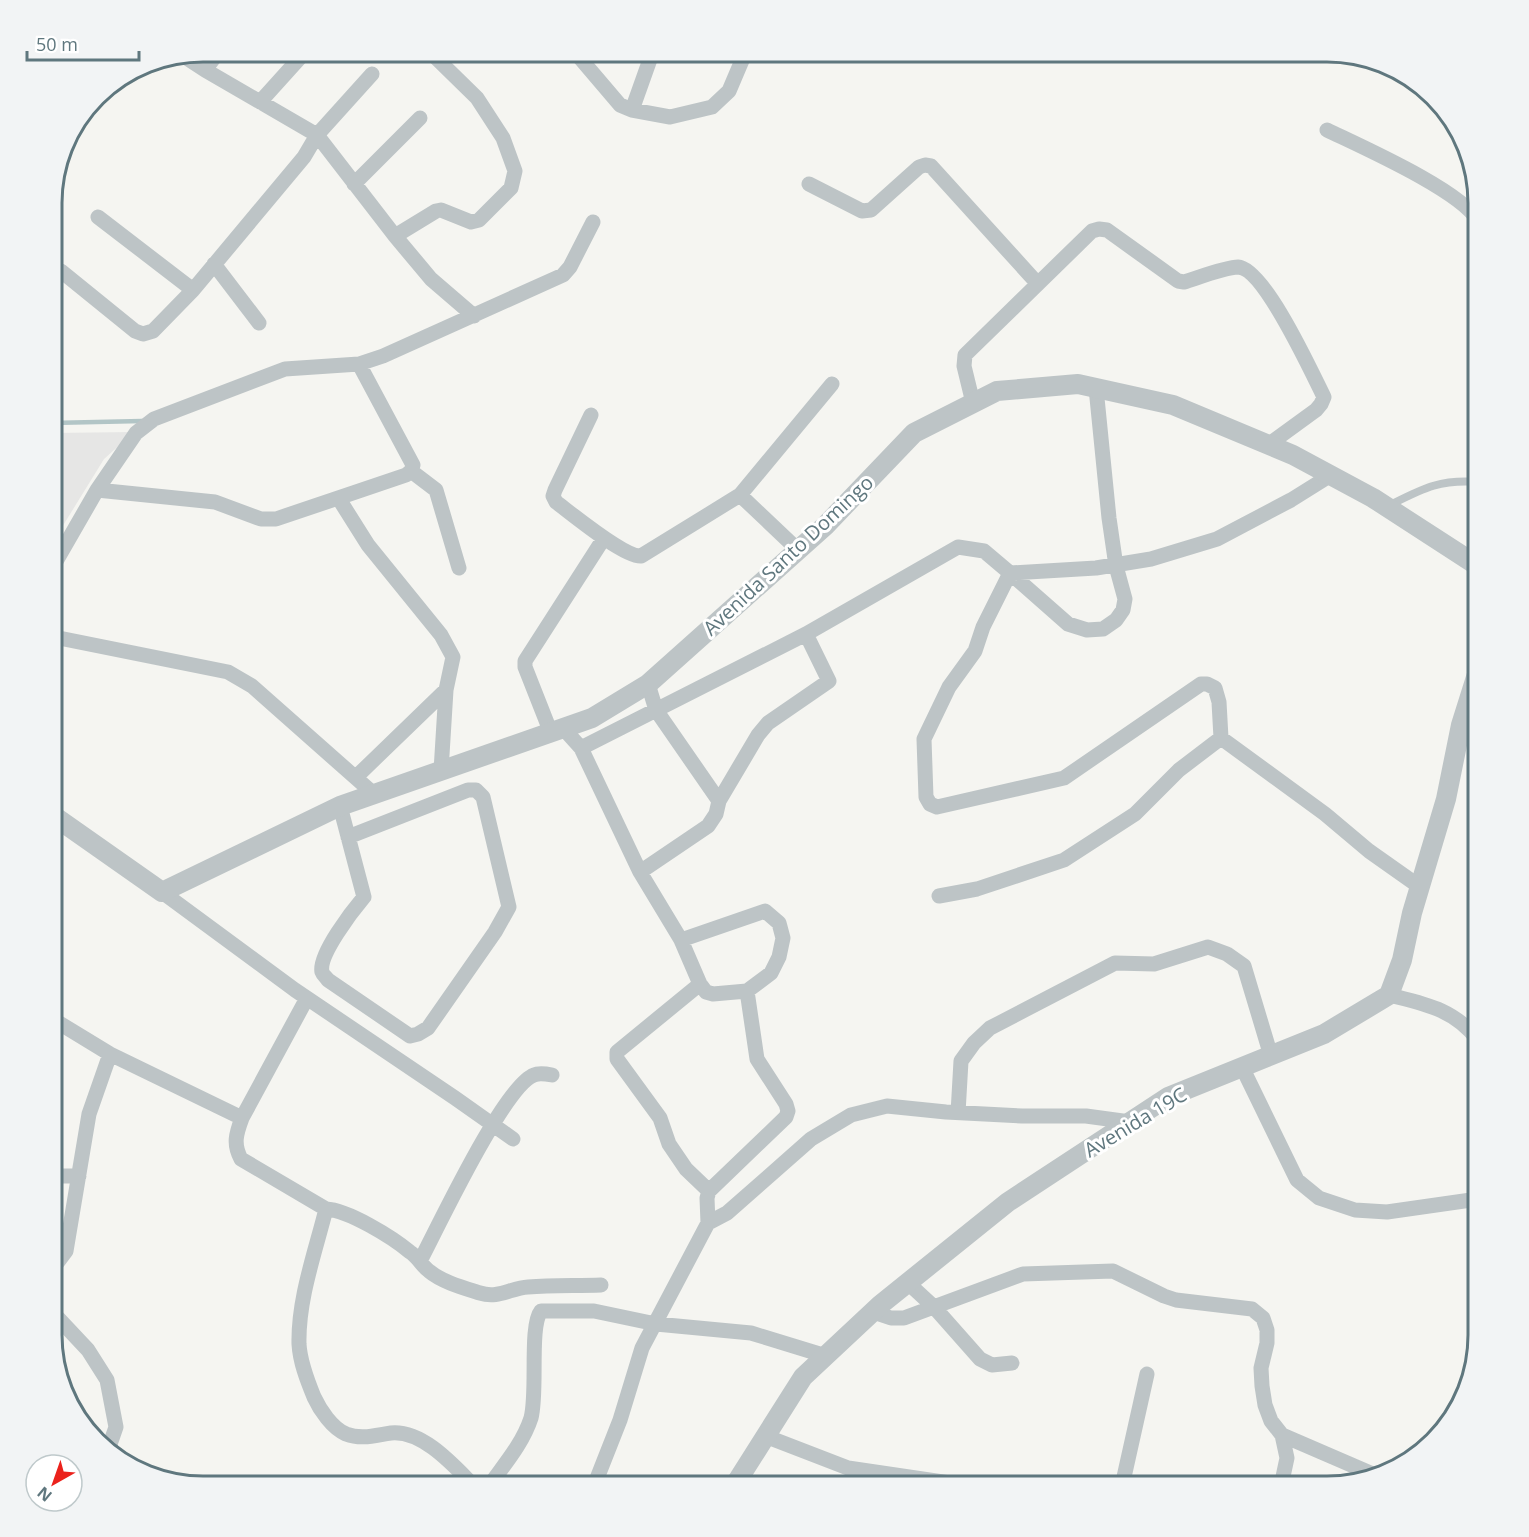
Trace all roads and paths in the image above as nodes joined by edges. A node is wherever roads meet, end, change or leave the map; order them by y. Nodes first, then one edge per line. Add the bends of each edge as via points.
1 (193, 62) edge
2 (211, 62) edge
3 (296, 62) edge
4 (440, 62) edge
5 (583, 62) edge
6 (649, 62) edge
7 (741, 62) edge
8 (205, 70) junction
9 (372, 74) dead end
10 (260, 102) junction
11 (632, 110) junction
12 (420, 118) dead end
13 (1327, 130) dead end
14 (317, 135) junction
15 (354, 184) junction
16 (809, 184) dead end
17 (1468, 207) edge
18 (98, 217) dead end
19 (593, 222) dead end
20 (395, 236) junction
21 (214, 264) junction
22 (62, 272) edge
23 (1038, 284) junction
24 (193, 290) junction
25 (474, 316) junction
26 (259, 323) dead end
27 (359, 364) junction
28 (832, 384) dead end
29 (1096, 388) junction
30 (973, 403) junction
31 (591, 415) dead end
32 (1268, 445) junction
33 (411, 471) junction
34 (1331, 475) junction
35 (1468, 483) edge
36 (97, 490) junction
37 (740, 495) junction
38 (339, 499) junction
39 (1386, 507) junction
40 (604, 537) junction
41 (798, 550) junction
42 (62, 551) edge
43 (1468, 560) edge
44 (1116, 566) junction
45 (459, 568) dead end
46 (1010, 573) junction
47 (806, 634) junction
48 (62, 639) edge
49 (648, 684) junction
50 (446, 690) junction
51 (1468, 703) edge
52 (656, 710) junction
53 (557, 730) junction
54 (1221, 738) junction
55 (581, 748) junction
56 (441, 771) junction
57 (356, 777) junction
58 (374, 794) junction
59 (719, 801) junction
60 (340, 806) junction
61 (62, 822) edge
62 (348, 837) junction
63 (640, 872) junction
64 (1420, 887) junction
65 (162, 892) junction
66 (939, 896) dead end
67 (681, 940) junction
68 (700, 984) junction
69 (747, 990) junction
70 (1389, 995) junction
71 (307, 999) junction
72 (62, 1025) edge
73 (1468, 1027) edge
74 (110, 1054) junction
75 (1271, 1056) junction
76 (1242, 1067) junction
77 (552, 1074) dead end
78 (958, 1113) junction
79 (242, 1118) junction
80 (1130, 1122) junction
81 (492, 1124) junction
82 (513, 1139) dead end
83 (62, 1176) edge
84 (79, 1176) junction
85 (709, 1191) junction
86 (1468, 1200) edge
87 (326, 1209) junction
88 (708, 1223) junction
89 (62, 1256) edge
90 (420, 1261) junction
91 (908, 1283) junction
92 (602, 1285) dead end
93 (934, 1307) junction
94 (873, 1312) junction
95 (62, 1322) edge
96 (656, 1324) junction
97 (826, 1356) junction
98 (1012, 1363) dead end
99 (1148, 1374) dead end
100 (1282, 1435) junction
101 (765, 1436) junction
102 (111, 1442) edge
103 (1364, 1471) edge
104 (464, 1476) edge
105 (496, 1476) edge
106 (598, 1476) edge
107 (740, 1476) edge
108 (902, 1476) edge
109 (1124, 1476) edge
110 (1283, 1476) edge

1 - 8 street
2 - 8 street
3 - 10 street
4 - 20 street via 477,98 503,138 515,171 511,188 479,220 471,222 441,210
5 - 11 street via 620,105
6 - 11 street
7 - 11 street via 729,91 712,107 670,117
8 - 10 street
9 - 14 street
10 - 14 street
12 - 15 street
13 - 17 street via 1409,170
14 - 15 street
14 - 21 street via 304,157
15 - 20 street
16 - 23 street via 862,211 871,210 919,168 931,166
18 - 24 street
19 - 25 street via 563,275
20 - 25 street via 430,279
21 - 24 street
21 - 26 street
22 - 24 street via 135,331 143,333 153,331
23 - 30 street via 965,354
23 - 32 street via 1092,231 1099,229 1178,281 1237,267 1250,272 1278,308 1324,397 1316,410
25 - 27 street
27 - 33 street via 413,465
27 - 36 street via 285,369 154,419 136,433
28 - 37 street
29 - 30 street, Avenida Santo Domingo via 1078,384 997,390
29 - 32 street, Avenida Santo Domingo via 1173,405
29 - 44 street
30 - 41 street, Avenida Santo Domingo via 914,433
31 - 40 street via 553,496
32 - 34 street, Avenida Santo Domingo
33 - 38 street
33 - 45 street via 436,490
34 - 39 street, Avenida Santo Domingo
34 - 44 street via 1217,539
35 - 39 lane via 1443,482
36 - 38 street via 215,502 261,519 276,519
36 - 42 street
37 - 40 street via 640,556 629,554
37 - 41 street
38 - 50 street via 368,545 441,635 453,657
39 - 43 street, Avenida Santo Domingo
40 - 53 street via 525,661
41 - 49 street, Avenida Santo Domingo
44 - 46 street
44 - 46 street via 1125,599 1123,610 1103,629 1087,630 1068,624
46 - 47 street via 984,551 958,547
46 - 54 street via 975,651 949,687 924,738 926,797 930,804 937,807 1064,778 1201,684 1215,688
47 - 52 street
47 - 59 street via 829,681 768,723
48 - 57 street via 228,672 252,686
49 - 52 street
49 - 53 street, Avenida Santo Domingo via 592,718
50 - 56 street
50 - 57 street
51 - 64 street
52 - 55 street
52 - 59 street
53 - 55 street
53 - 56 street, Avenida Santo Domingo
54 - 64 street
54 - 66 street via 1179,771 1135,814 1064,861 977,889
55 - 63 street
56 - 58 street, Avenida Santo Domingo
57 - 58 street
58 - 60 street, Avenida Santo Domingo
59 - 63 street via 708,826
60 - 62 street
60 - 65 street, Avenida Santo Domingo
61 - 65 street
62 - 62 street via 364,897 342,923 322,971 328,980 410,1036 418,1034 428,1028 509,907 483,797 476,790 468,790
63 - 67 street
64 - 70 street
65 - 71 street
67 - 68 street
67 - 69 street via 765,911 772,916 783,938 779,957 771,972
68 - 69 street via 713,994
68 - 85 street via 617,1052 617,1059 660,1118 669,1144
69 - 85 street via 757,1059 788,1111
70 - 73 street via 1437,1007
70 - 75 street, Avenida 19C via 1324,1034
71 - 79 street
71 - 81 street
72 - 74 street
74 - 79 street
74 - 84 street via 89,1114
75 - 76 street, Avenida 19C
75 - 78 street via 1244,966 1227,954 1208,947 1154,964 1115,963 990,1028 974,1043 961,1061
76 - 80 street, Avenida 19C via 1168,1097
76 - 86 street via 1297,1180 1319,1198 1355,1209 1387,1212
77 - 81 street via 534,1074 523,1082
78 - 80 street via 1086,1116
78 - 88 street via 887,1106 851,1114 811,1139 727,1213
79 - 87 street via 236,1137 241,1159
80 - 91 street, Avenida 19C via 1008,1202
81 - 82 street
81 - 90 street
83 - 84 street
84 - 89 street
85 - 88 street
87 - 90 street via 351,1215
87 - 104 street via 303,1301 299,1345 306,1378 318,1406 346,1434 367,1438 394,1433 429,1444
88 - 96 street
90 - 92 street via 442,1279 490,1296 526,1287
91 - 93 street
91 - 94 street, Avenida 19C
93 - 94 street via 904,1318
93 - 98 street via 980,1359 992,1365
93 - 100 street via 1023,1274 1113,1271 1176,1300 1252,1309 1263,1318 1267,1330 1262,1386 1271,1421
94 - 97 street, Avenida 19C
95 - 102 street via 88,1350 107,1380 116,1427
96 - 97 street via 751,1333
96 - 105 street via 594,1311 541,1311 535,1322 531,1416 521,1441
96 - 106 street via 642,1348
97 - 101 street, Avenida 19C via 803,1377
99 - 109 street
100 - 103 street
100 - 110 street via 1287,1458
101 - 107 street, Avenida 19C
101 - 108 street via 848,1468

